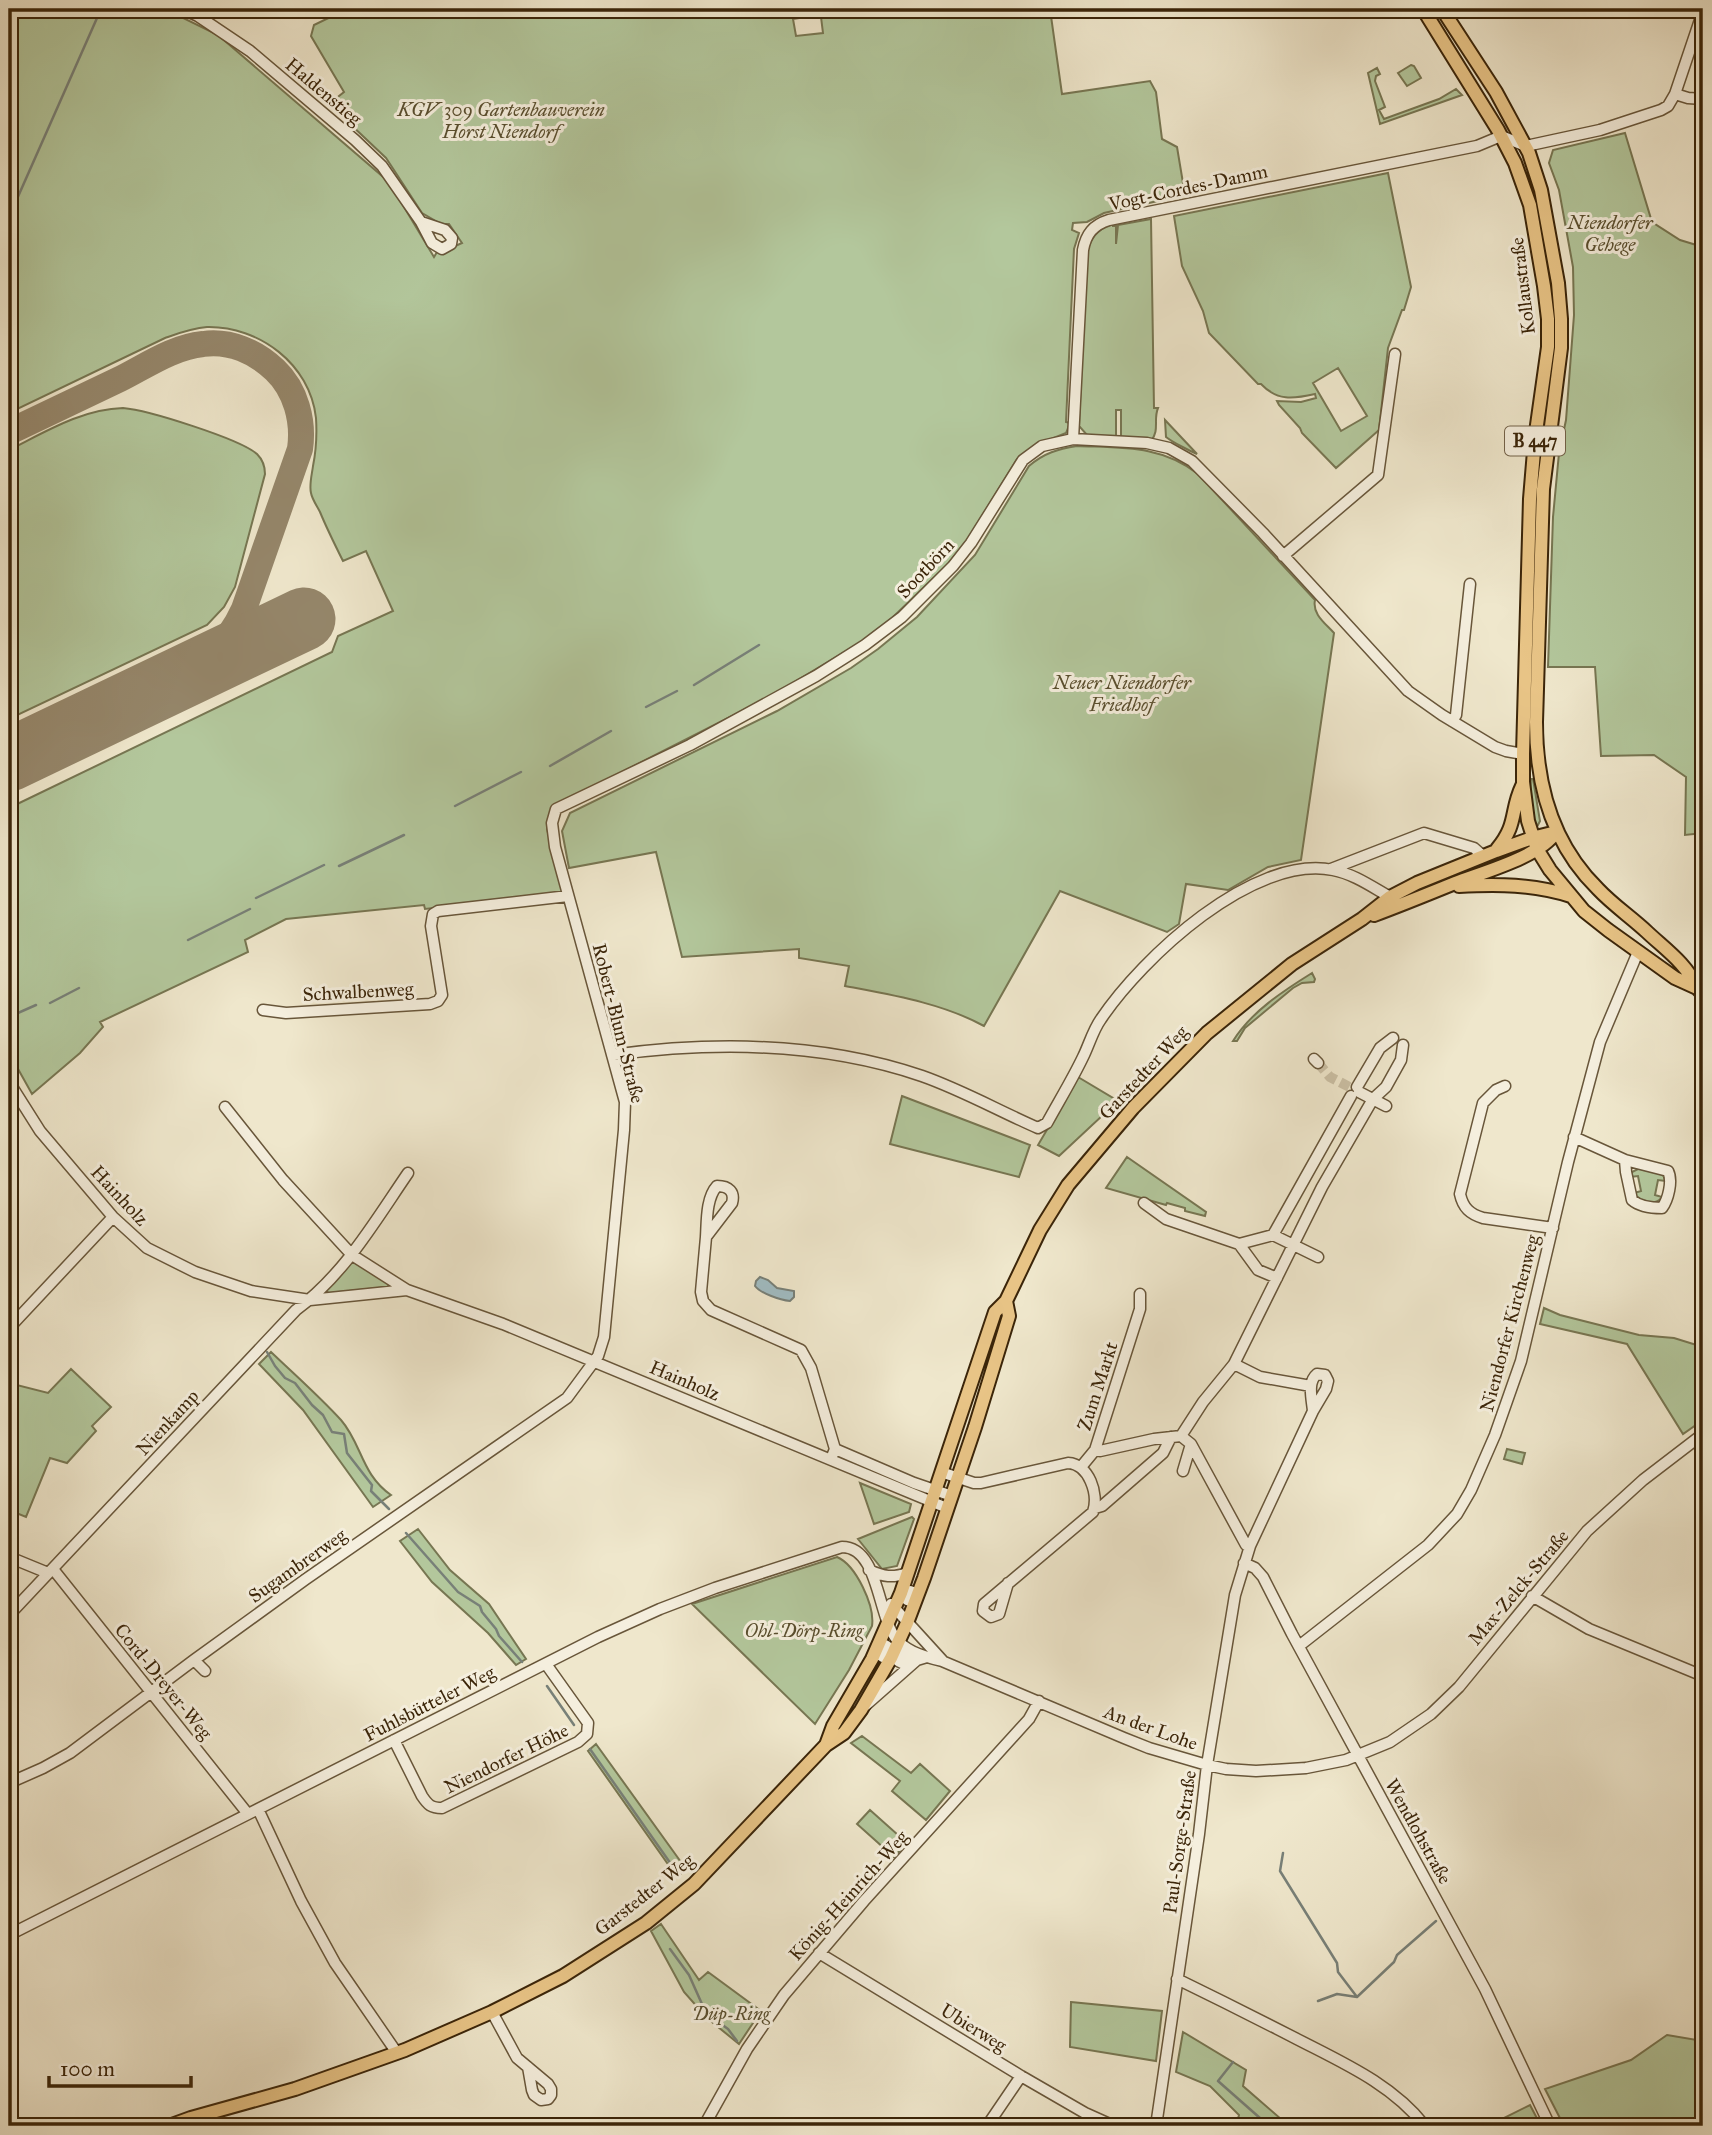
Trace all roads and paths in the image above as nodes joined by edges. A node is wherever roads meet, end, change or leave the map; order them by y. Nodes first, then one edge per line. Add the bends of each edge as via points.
1 (183, 9) edge
2 (1423, 9) edge
3 (1441, 9) edge
4 (1703, 11) edge
5 (1675, 94) junction
6 (1703, 99) edge
7 (1501, 136) junction
8 (1526, 146) junction
9 (421, 222) dead end
10 (1395, 354) dead end
11 (1073, 439) junction
12 (1283, 556) junction
13 (1470, 584) dead end
14 (1452, 721) junction
15 (1522, 754) junction
16 (1523, 782) junction
17 (552, 818) joint
18 (1556, 832) junction
19 (1535, 844) junction
20 (1496, 850) junction
21 (1483, 856) junction
22 (1331, 869) junction
23 (1448, 886) junction
24 (568, 896) junction
25 (1571, 896) junction
26 (1390, 897) junction
27 (1362, 919) junction
28 (1638, 952) junction
29 (1700, 991) edge
30 (263, 1010) dead end
31 (1392, 1038) dead end
32 (1403, 1045) dead end
33 (612, 1055) junction
34 (9, 1082) edge
35 (1505, 1086) dead end
36 (1358, 1093) junction
37 (1374, 1099) junction
38 (1386, 1105) dead end
39 (225, 1107) dead end
40 (1574, 1137) junction
41 (1316, 1158) junction
42 (1625, 1160) junction
43 (1333, 1167) junction
44 (408, 1173) dead end
45 (1300, 1188) junction
46 (1317, 1197) junction
47 (1144, 1203) dead end
48 (113, 1217) junction
49 (1553, 1228) junction
50 (1273, 1235) junction
51 (706, 1237) junction
52 (1240, 1244) junction
53 (1293, 1245) junction
54 (352, 1255) junction
55 (1318, 1257) dead end
56 (1277, 1278) junction
57 (407, 1290) junction
58 (1140, 1294) dead end
59 (310, 1300) junction
60 (1006, 1301) junction
61 (9, 1328) edge
62 (594, 1362) junction
63 (1234, 1364) junction
64 (1311, 1385) junction
65 (1314, 1411) junction
66 (1703, 1434) edge
67 (1176, 1436) junction
68 (1191, 1444) junction
69 (835, 1449) junction
70 (1095, 1450) junction
71 (831, 1459) junction
72 (1082, 1467) junction
73 (1183, 1471) dead end
74 (941, 1472) junction
75 (958, 1478) junction
76 (933, 1497) junction
77 (950, 1502) junction
78 (1095, 1508) junction
79 (1250, 1546) junction
80 (9, 1557) edge
81 (1244, 1563) junction
82 (869, 1570) junction
83 (51, 1571) junction
84 (908, 1573) junction
85 (1009, 1583) dead end
86 (878, 1589) junction
87 (1532, 1596) junction
88 (895, 1609) junction
89 (9, 1615) edge
90 (888, 1623) junction
91 (907, 1623) junction
92 (899, 1642) junction
93 (1299, 1646) junction
94 (925, 1655) junction
95 (194, 1660) junction
96 (942, 1661) junction
97 (546, 1664) junction
98 (205, 1671) dead end
99 (1703, 1676) edge
100 (151, 1692) junction
101 (1039, 1701) junction
102 (861, 1710) junction
103 (394, 1740) junction
104 (825, 1745) junction
105 (1358, 1756) junction
106 (1207, 1765) junction
107 (9, 1783) edge
108 (253, 1812) junction
109 (9, 1935) edge
110 (819, 1953) junction
111 (1177, 1979) junction
112 (492, 2012) junction
113 (397, 2053) junction
114 (528, 2067) dead end
115 (1021, 2076) junction
116 (169, 2126) edge
117 (704, 2126) edge
118 (987, 2126) edge
119 (1114, 2126) edge
120 (1156, 2126) edge
121 (1425, 2126) edge
122 (1550, 2126) edge

1 - 9 street, Haldenstieg via 250,51 355,140 382,166
2 - 7 main road, Kollaustraße / B 447
3 - 8 main road, Kollaustraße / B 447
4 - 5 street
5 - 6 street
5 - 8 street via 1668,106 1651,114
7 - 8 street
7 - 11 street, Vogt-Cordes-Damm via 1477,146 1096,226 1083,250
7 - 15 main road, Kollaustraße / B 447 via 1530,205 1548,319 1530,499
8 - 18 main road, Kollaustraße / B 447 via 1543,199 1562,333 1544,479 1538,652 1537,754
10 - 12 street via 1378,475
11 - 12 street, Sootbörn via 1147,443 1180,453 1203,470
11 - 17 street, Sootbörn via 1042,446 1023,460 953,566 874,638 816,676 701,738 556,809
12 - 14 street, Sootbörn via 1408,691
13 - 14 street
14 - 15 street, Sootbörn via 1502,751
15 - 16 main road, B 447
16 - 19 main road, B 447
16 - 20 main road via 1513,824
17 - 24 street, Robert-Blum-Straße
18 - 19 main road, Garstedter Weg via 1547,843
18 - 29 main road, B 447 via 1590,881 1677,958
19 - 20 main road, Garstedter Weg
19 - 23 main road, Garstedter Weg
19 - 25 main road, B 447
20 - 21 main road, Garstedter Weg
21 - 22 street via 1474,848 1424,833
21 - 26 main road, Garstedter Weg
22 - 26 street via 1354,876
22 - 33 street via 1296,869 1255,883 1190,924 1128,982 1099,1021 1047,1123 1038,1128 922,1076 837,1055 701,1046
23 - 25 main road via 1520,885
23 - 27 main road, Garstedter Weg
24 - 30 street, Schwalbenweg via 433,914 442,995 430,1004 286,1013
24 - 33 street, Robert-Blum-Straße
25 - 28 main road, B 447
26 - 27 main road, Garstedter Weg
27 - 60 main road, Garstedter Weg via 1248,998 1133,1108 1068,1185
28 - 29 main road, B 447
28 - 40 street, Niendorfer Kirchenweg via 1600,1042
31 - 36 street via 1380,1048
32 - 37 street via 1401,1060
33 - 62 street, Robert-Blum-Straße via 625,1102 624,1130 604,1337
34 - 48 street, Hainholz via 40,1130
35 - 49 street via 1483,1103 1462,1201 1473,1215 1483,1218
36 - 37 street
36 - 41 street
37 - 38 street
37 - 43 street
39 - 54 street, Hainholz via 283,1180
40 - 42 street
40 - 49 street, Niendorfer Kirchenweg
41 - 43 street
41 - 45 street
42 - 42 street via 1632,1200 1662,1208 1671,1176 1668,1171
43 - 46 street via 1326,1189
44 - 54 street, Nienkamp
45 - 46 street
45 - 50 street
46 - 53 street
47 - 52 street via 1166,1219
48 - 59 street, Hainholz via 147,1248 195,1272 251,1291
48 - 61 street
49 - 93 street, Niendorfer Kirchenweg via 1511,1391 1460,1510 1429,1545
50 - 52 street
50 - 53 street
51 - 51 street via 713,1191 725,1186 734,1197 732,1203
51 - 69 street via 703,1301 724,1317 800,1350 811,1368
52 - 56 street via 1258,1270
53 - 55 street
53 - 56 street
54 - 57 street, Hainholz
54 - 59 street, Nienkamp
56 - 63 street
57 - 59 street, Hainholz
57 - 62 street, Hainholz
58 - 70 street, Zum Markt via 1136,1324
59 - 83 street, Nienkamp
60 - 74 main road, Garstedter Weg via 995,1312
60 - 75 main road, Garstedter Weg via 1009,1316
62 - 71 street, Hainholz
62 - 95 street, Sugambrerweg via 567,1398
63 - 64 street via 1260,1377
63 - 67 street
64 - 65 street
64 - 65 street, Paul-Sorge-Straße via 1317,1374 1328,1379
65 - 79 street, Paul-Sorge-Straße
66 - 87 street, Max-Zelck-Straße via 1607,1512
67 - 68 street
67 - 70 street
67 - 78 street via 1163,1453
68 - 73 street
68 - 79 street
69 - 71 street
69 - 76 street, Hainholz
70 - 72 street, Zum Markt
71 - 76 street, Hainholz
72 - 75 street via 1068,1463 981,1483
72 - 78 street via 1089,1477
74 - 75 street
74 - 76 main road, Garstedter Weg
75 - 77 main road, Garstedter Weg
76 - 77 street, Hainholz
76 - 84 main road, Garstedter Weg
77 - 91 main road, Garstedter Weg
78 - 85 street
79 - 81 street, Paul-Sorge-Straße
80 - 83 street, Cord-Dreyer-Weg
81 - 93 street, Wendlohstraße via 1264,1577
81 - 106 street, Paul-Sorge-Straße
82 - 84 street via 894,1578
82 - 86 street, Fuhlsbütteler Weg
82 - 97 street, Fuhlsbütteler Weg via 858,1550 838,1548 660,1609
83 - 89 street, Nienkamp
83 - 100 street, Cord-Dreyer-Weg
84 - 88 main road, Garstedter Weg
86 - 88 street, Fuhlsbütteler Weg
86 - 90 street, Fuhlsbütteler Weg
87 - 99 street via 1589,1629
87 - 105 street, Max-Zelck-Straße via 1459,1687 1431,1714 1390,1742
88 - 90 main road, Garstedter Weg
88 - 91 street, An der Lohe
90 - 92 street
90 - 104 main road, Garstedter Weg
91 - 92 main road, Garstedter Weg
91 - 96 street, An der Lohe
92 - 94 street, An der Lohe
92 - 102 main road, Garstedter Weg
93 - 105 street, Wendlohstraße
94 - 96 street, An der Lohe
94 - 102 street, Garstedter Weg
95 - 98 street
95 - 100 street, Sugambrerweg
96 - 101 street, An der Lohe
97 - 103 street, Fuhlsbütteler Weg
97 - 103 street, Niendorfer Höhe via 588,1723 587,1734 578,1742 434,1808 422,1797
100 - 107 street, Sugambrerweg via 70,1753
100 - 108 street, Cord-Dreyer-Weg
101 - 106 street, An der Lohe via 1149,1748
101 - 110 street, König-Heinrich-Weg via 1004,1749
102 - 104 main road, Garstedter Weg via 844,1733
103 - 108 street, Fuhlsbütteler Weg
104 - 112 main road, Garstedter Weg via 694,1884 650,1920 563,1976
105 - 106 street, An der Lohe via 1281,1770
105 - 122 street, Wendlohstraße via 1485,1989
106 - 111 street, Paul-Sorge-Straße
108 - 109 street, Fuhlsbütteler Weg
108 - 113 street, Cord-Dreyer-Weg via 335,1963
110 - 115 street, Ubierweg
110 - 117 street, König-Heinrich-Weg via 771,2012
111 - 120 street, Paul-Sorge-Straße
111 - 121 street via 1356,2069 1402,2100
112 - 113 main road, Garstedter Weg
112 - 114 street via 517,2058
113 - 116 main road, Garstedter Weg via 268,2098
115 - 118 street
115 - 119 street, Ubierweg

